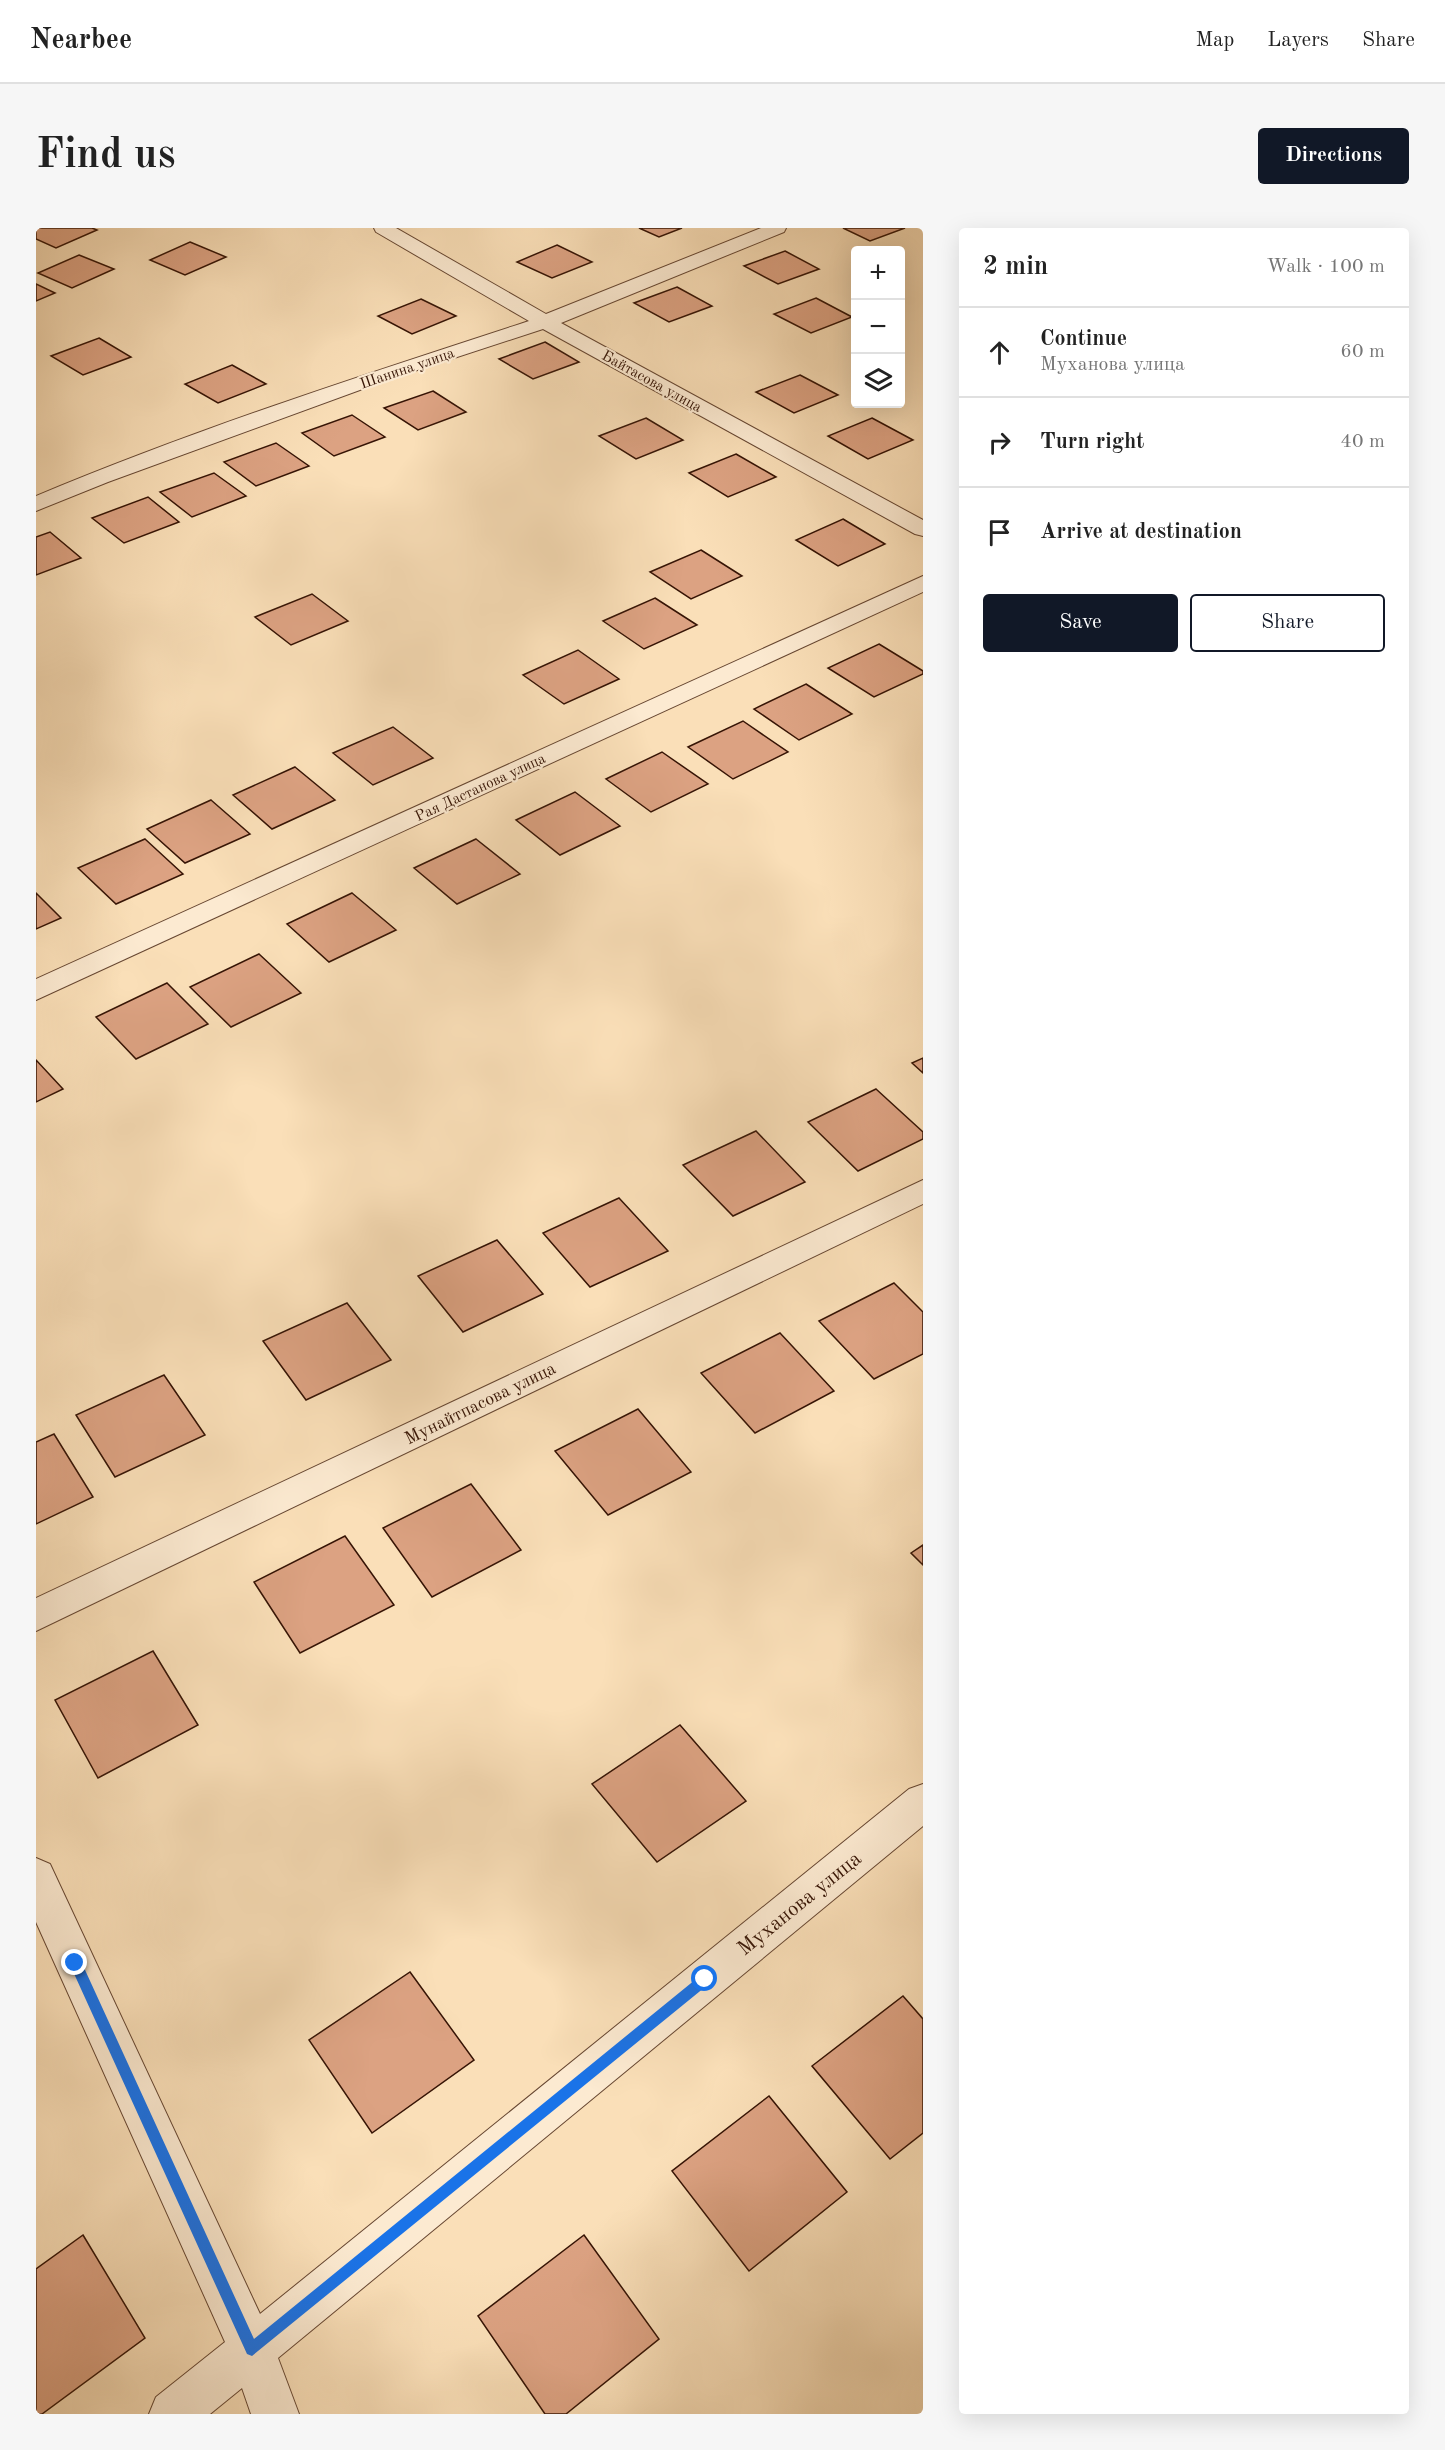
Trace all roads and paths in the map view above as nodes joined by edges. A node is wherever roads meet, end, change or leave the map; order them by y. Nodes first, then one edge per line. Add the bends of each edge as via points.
1 (383, 228) edge
2 (777, 228) edge
3 (545, 322) junction
4 (36, 504) edge
5 (923, 530) edge
6 (923, 584) edge
7 (36, 990) edge
8 (923, 1191) edge
9 (36, 1614) edge
10 (923, 1802) edge
11 (36, 1877) edge
12 (252, 2349) junction
13 (173, 2414) edge
14 (275, 2414) edge

1 - 3 street, Байтасова улица
2 - 3 street, Шанина улица
3 - 4 street, Шанина улица via 372,379
3 - 5 street, Байтасова улица
6 - 7 street, Рая Дастанова улица
8 - 9 street, Мунайтпасова улица
10 - 12 street, Муханова улица
11 - 12 street
12 - 13 street, Муханова улица
12 - 14 street

